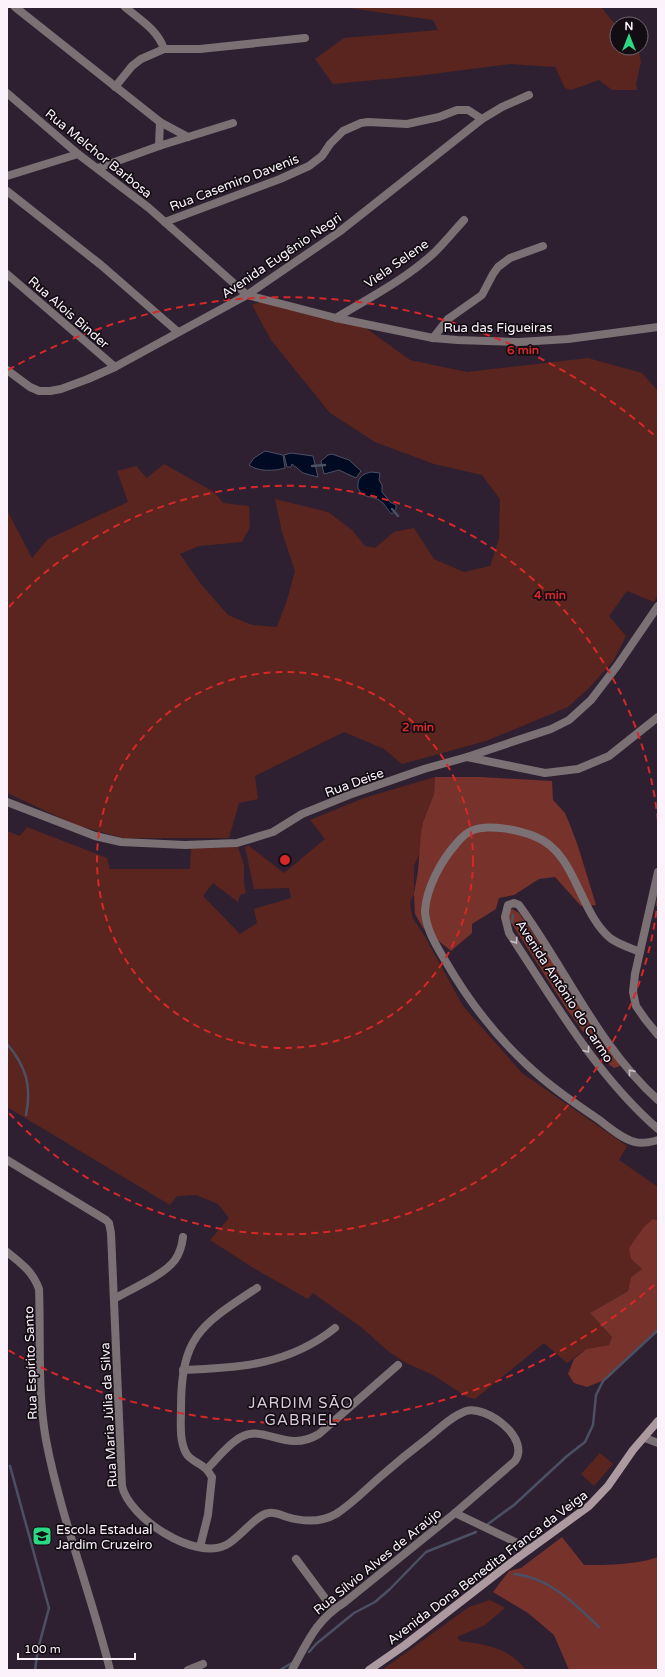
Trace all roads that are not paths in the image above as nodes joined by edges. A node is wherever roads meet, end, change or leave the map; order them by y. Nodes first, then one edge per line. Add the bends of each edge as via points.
1 (15, 7) edge
2 (125, 7) edge
3 (305, 38) dead end
4 (164, 49) junction
5 (115, 87) junction
6 (7, 94) edge
7 (529, 95) dead end
8 (482, 119) junction
9 (160, 122) junction
10 (233, 123) dead end
11 (188, 137) junction
12 (159, 146) junction
13 (78, 154) junction
14 (98, 168) junction
15 (7, 176) edge
16 (7, 191) edge
17 (464, 220) dead end
18 (165, 222) junction
19 (543, 246) dead end
20 (7, 274) edge
21 (247, 295) junction
22 (336, 318) junction
23 (658, 327) edge
24 (178, 332) junction
25 (433, 338) junction
26 (115, 367) junction
27 (7, 370) edge
28 (658, 606) edge
29 (658, 717) edge
30 (467, 757) junction
31 (7, 802) edge
32 (658, 872) edge
33 (640, 952) junction
34 (658, 1035) edge
35 (658, 1100) edge
36 (658, 1129) edge
37 (658, 1140) edge
38 (7, 1160) edge
39 (183, 1236) dead end
40 (7, 1252) edge
41 (257, 1288) dead end
42 (114, 1299) junction
43 (335, 1328) dead end
44 (398, 1365) dead end
45 (183, 1370) junction
46 (658, 1421) edge
47 (645, 1438) junction
48 (658, 1443) edge
49 (515, 1461) joint
50 (206, 1469) junction
51 (455, 1513) junction
52 (200, 1547) junction
53 (530, 1549) junction
54 (296, 1559) dead end
55 (333, 1609) junction
56 (203, 1664) dead end
57 (110, 1670) edge
58 (188, 1670) edge
59 (292, 1670) edge
60 (370, 1670) edge

1 - 5 street
2 - 4 street via 154,31
3 - 4 street via 200,49
4 - 5 street via 141,59
5 - 9 street
6 - 13 street, Rua Melchor Barbosa
7 - 8 street, Avenida Eugênio Negri
8 - 18 street, Rua Casemiro Davenis via 468,110 457,110 407,124 361,123 343,131 322,156 309,166
8 - 21 street, Avenida Eugênio Negri via 339,232
9 - 11 street
9 - 12 street
10 - 11 street
11 - 12 street
12 - 14 street
13 - 14 street, Rua Melchor Barbosa
13 - 15 street
14 - 18 street, Rua Melchor Barbosa
16 - 24 street via 101,265
17 - 22 street, Viela Selene via 424,261
18 - 21 street, Rua Melchor Barbosa
19 - 25 street via 510,258 498,267 482,295 448,319
20 - 26 street, Rua Alois Binder
21 - 22 street, Rua das Figueiras
21 - 24 street, Avenida Eugênio Negri
22 - 25 street, Rua das Figueiras
23 - 25 street, Rua das Figueiras via 590,337 519,342
24 - 26 street, Avenida Eugênio Negri
26 - 27 street, Avenida Eugênio Negri via 50,391 39,391 30,387
28 - 30 street, Rua Deise via 617,666 590,700 569,720 551,729
29 - 30 street via 609,756 578,769 545,773
30 - 31 street, Rua Deise via 349,795 302,814 273,832 237,844 121,842 94,836
32 - 33 street
33 - 34 street via 633,992 636,1006
33 - 37 street via 603,931 559,855 549,844 519,832 486,828 472,831 461,838 439,867 425,911 436,946 463,990 483,1018 527,1065 618,1133 635,1142
35 -> 36 street, Avenida Antônio do Carmo via 632,1073 595,1024 519,905 508,905 505,917 509,933 582,1044 606,1075
38 - 42 street, Rua Maria Júlia da Silva via 106,1220 111,1233
39 - 42 street via 175,1261
40 - 57 street, Rua Espírito Santo via 26,1267 39,1289 41,1395 54,1481
41 - 45 street via 210,1322 197,1335 188,1350
42 - 52 street, Rua Maria Júlia da Silva via 124,1494 148,1522 164,1533
43 - 45 street via 313,1344 281,1358 239,1366
44 - 50 street via 311,1439 290,1442 262,1435 246,1435 234,1442
45 - 50 street via 181,1411 184,1450 187,1456
46 - 47 main road, Avenida Dona Benedita Franca da Veiga
47 - 48 street
47 - 53 main road, Avenida Dona Benedita Franca da Veiga via 589,1506
49 - 51 street, Rua Sílvio Alves de Araújo
49 - 52 street, Rua Maria Júlia da Silva via 519,1446 512,1433 484,1413 473,1410 465,1412 441,1427 347,1507 325,1520 298,1520 268,1513 261,1515 226,1545 218,1548
50 - 52 street via 212,1477 208,1515
51 - 53 street, Rua Sílvio Alves de Araújo
51 - 55 street, Rua Sílvio Alves de Araújo
53 - 60 main road, Avenida Dona Benedita Franca da Veiga
54 - 55 street
55 - 59 street, Rua Sílvio Alves de Araújo via 315,1628
56 - 58 street

